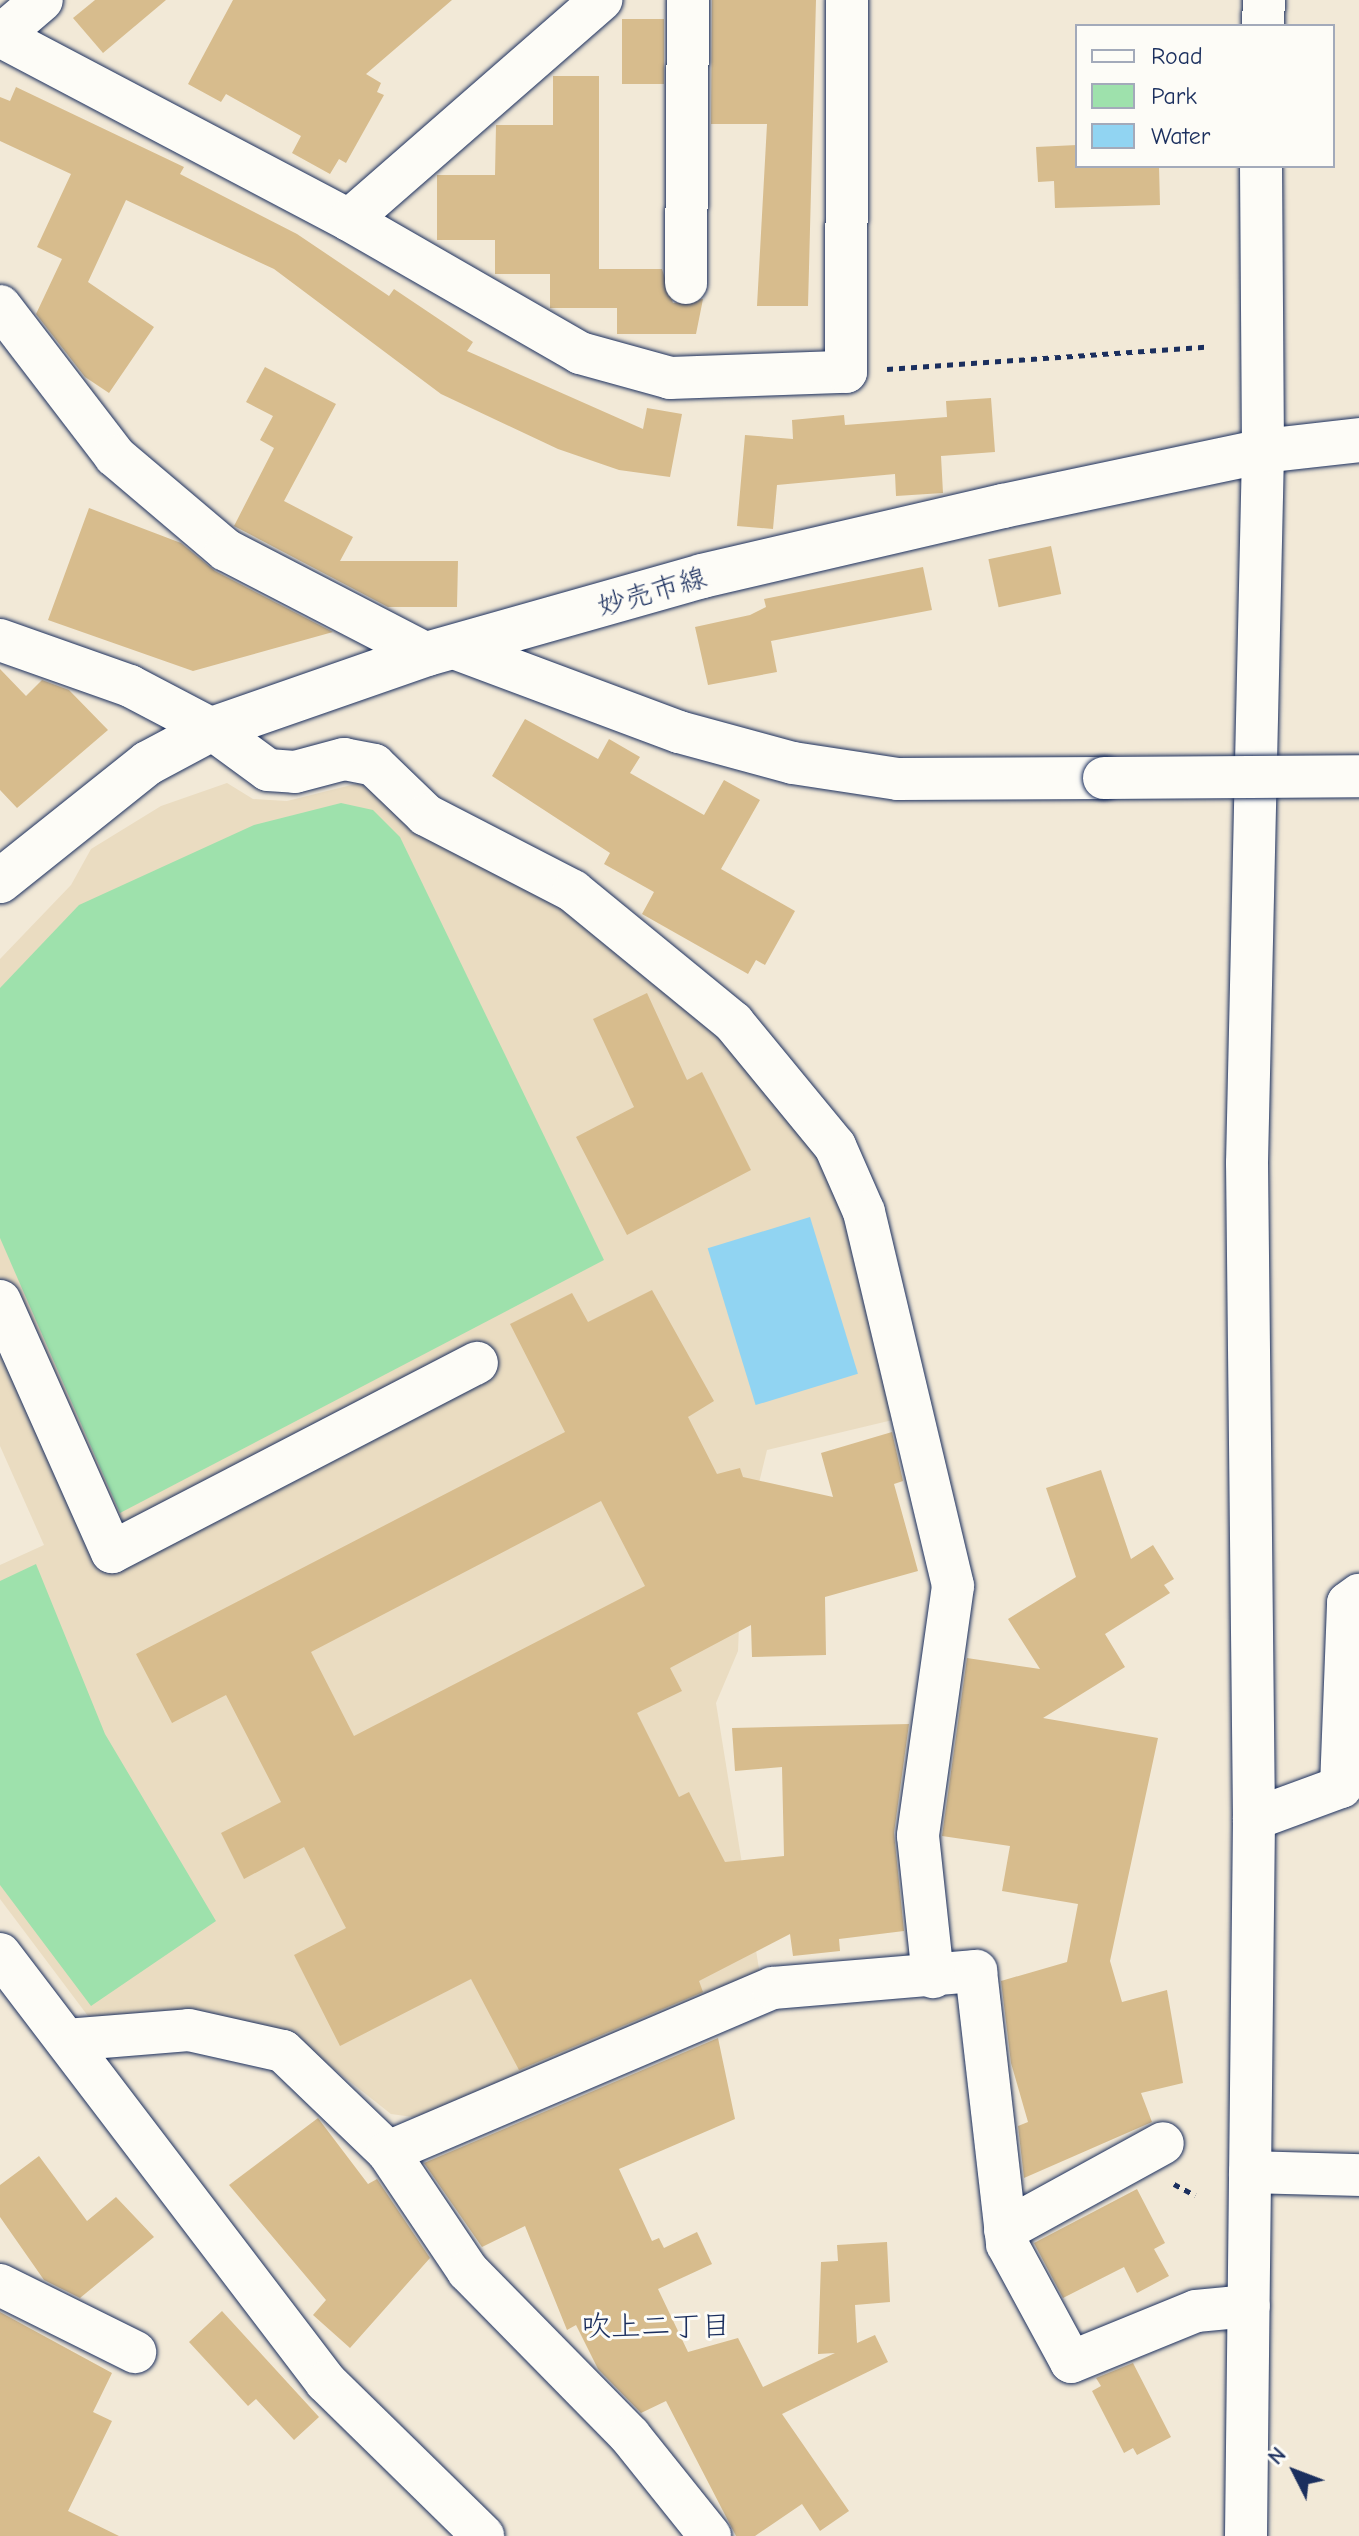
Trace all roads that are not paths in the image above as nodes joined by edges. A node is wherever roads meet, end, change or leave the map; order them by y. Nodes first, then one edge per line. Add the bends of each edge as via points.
1 (42, 0) edge
2 (601, 0) edge
3 (688, 0) edge
4 (847, 0) edge
5 (1264, 0) edge
6 (1263, 24) edge
7 (0, 36) edge
8 (1261, 168) edge
9 (349, 220) junction
10 (686, 283) dead end
11 (0, 306) edge
12 (1359, 440) edge
13 (1263, 451) junction
14 (0, 640) edge
15 (442, 652) junction
16 (212, 729) junction
17 (1359, 776) edge
18 (0, 881) edge
19 (0, 1301) edge
20 (477, 1363) dead end
21 (1359, 1595) edge
22 (1254, 1819) junction
23 (0, 1954) edge
24 (933, 1977) junction
25 (66, 2040) junction
26 (1163, 2143) dead end
27 (388, 2152) junction
28 (1250, 2172) junction
29 (1359, 2175) edge
30 (1005, 2230) junction
31 (0, 2285) edge
32 (1249, 2306) junction
33 (135, 2352) dead end
34 (473, 2533) edge
35 (710, 2536) edge
36 (1246, 2536) edge

1 - 7 street
2 - 9 street
3 - 10 street
4 - 9 street via 846,372 670,378 580,353
5 - 6 street
7 - 9 street
8 - 13 street
11 - 15 street via 115,456 226,550
12 - 13 main road, 妙売市線
13 - 15 main road, 妙売市線 via 702,576
13 - 22 street via 1247,1163
14 - 16 street via 130,686
15 - 16 main road, 妙売市線
15 - 17 street, bridge via 679,732 793,763 898,779
16 - 18 main road, 妙売市線 via 124,776
16 - 24 street via 268,770 295,772 344,759 374,765 426,815 573,891 733,1022 835,1146 864,1212 953,1586 918,1836
19 - 20 street via 112,1552
21 - 22 street via 1348,1603 1341,1787
22 - 28 street
23 - 25 street
24 - 27 street via 773,1988
24 - 30 street via 976,1971
25 - 27 street via 189,2030 283,2051
25 - 34 street via 326,2382
26 - 30 street
27 - 35 street via 468,2271 630,2436
28 - 29 street
28 - 32 street
30 - 32 street via 1071,2362 1196,2311
31 - 33 street
32 - 36 street

